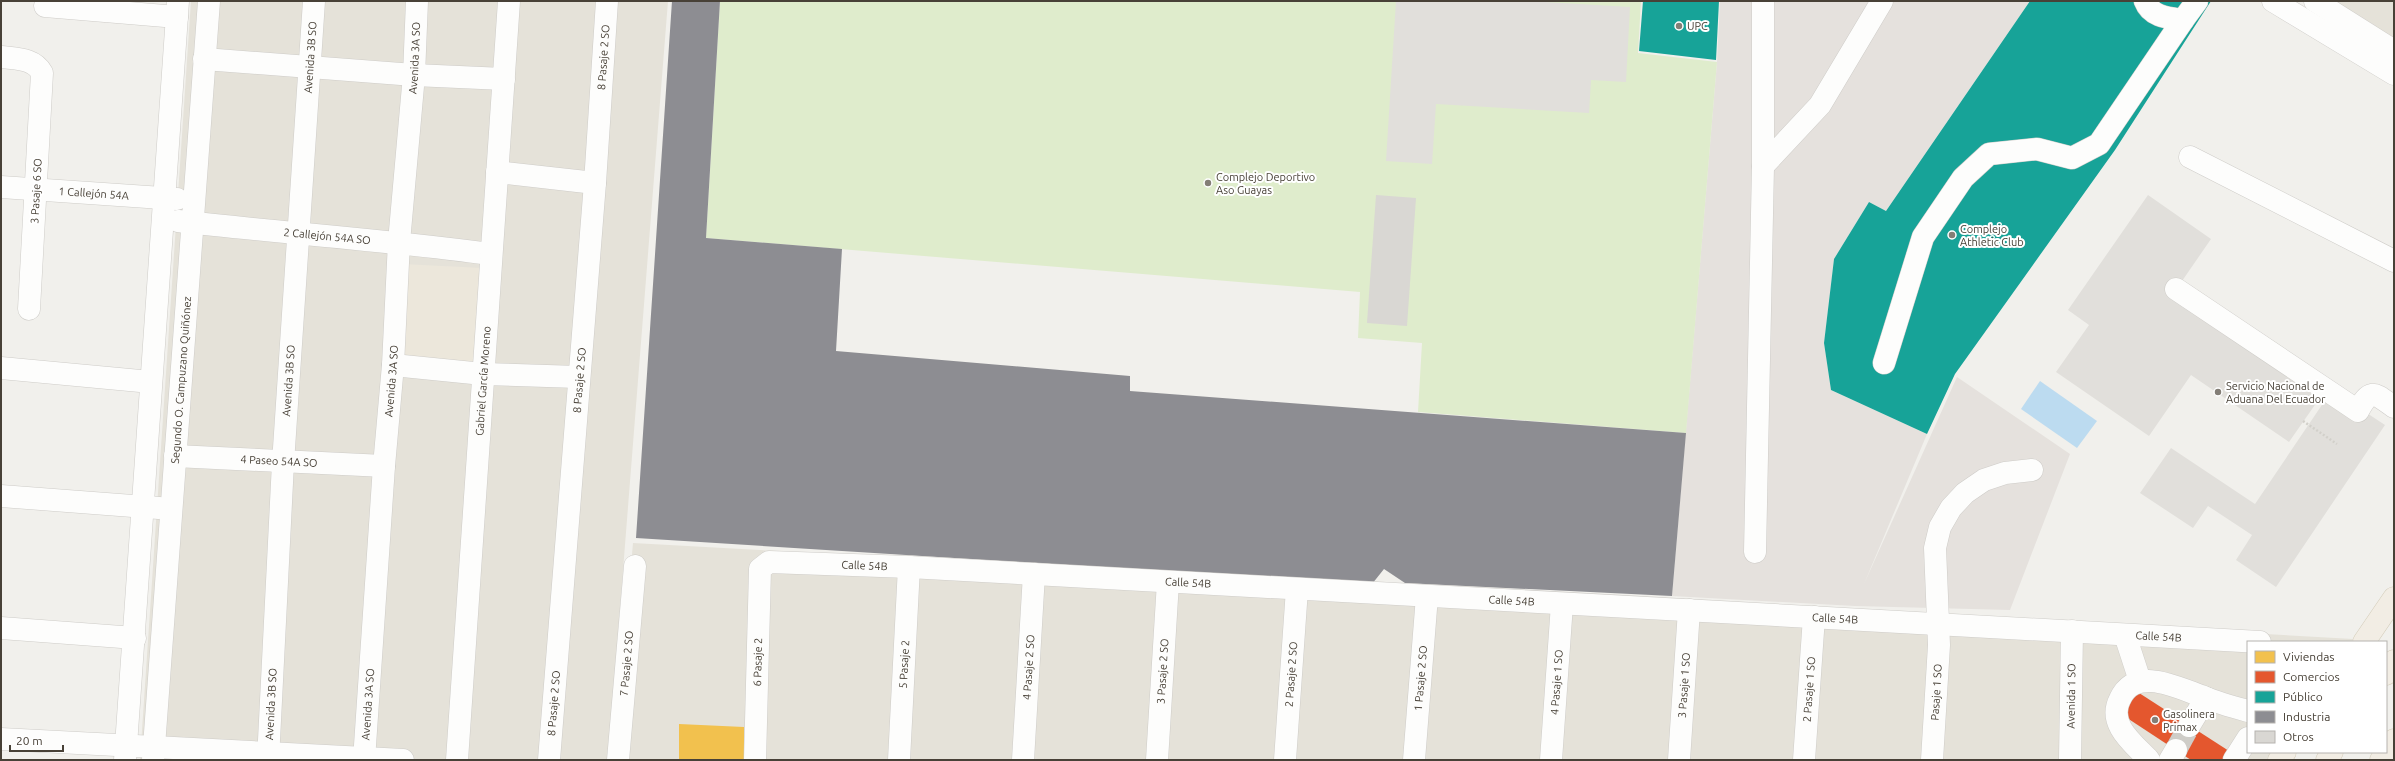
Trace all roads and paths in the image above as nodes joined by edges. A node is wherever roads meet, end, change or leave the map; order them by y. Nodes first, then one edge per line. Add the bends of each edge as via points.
1 (209, 1) edge
2 (314, 1) edge
3 (418, 1) edge
4 (509, 1) edge
5 (607, 1) edge
6 (1763, 1) edge
7 (1882, 1) edge
8 (2145, 1) edge
9 (2197, 1) edge
10 (2273, 1) edge
11 (2315, 1) edge
12 (45, 6) dead end
13 (177, 9) edge
14 (2183, 20) junction
15 (2394, 51) edge
16 (1, 57) edge
17 (204, 59) junction
18 (309, 66) junction
19 (2394, 74) edge
20 (414, 75) junction
21 (504, 79) junction
22 (2190, 157) dead end
23 (1763, 166) junction
24 (497, 172) junction
25 (595, 183) junction
26 (1, 187) edge
27 (36, 190) junction
28 (194, 200) junction
29 (163, 209) junction
30 (192, 222) junction
31 (300, 234) junction
32 (399, 242) junction
33 (490, 254) junction
34 (2394, 261) edge
35 (2176, 289) dead end
36 (29, 309) dead end
37 (1884, 363) dead end
38 (393, 365) junction
39 (1, 368) edge
40 (483, 374) junction
41 (578, 377) junction
42 (151, 382) junction
43 (2394, 407) edge
44 (2303, 421) dead end
45 (2338, 444) dead end
46 (175, 456) junction
47 (283, 463) junction
48 (384, 466) junction
49 (2032, 470) dead end
50 (1, 496) edge
51 (144, 507) junction
52 (171, 509) junction
53 (1755, 552) dead end
54 (764, 565) joint
55 (635, 566) dead end
56 (909, 567) junction
57 (1034, 574) junction
58 (1168, 582) junction
59 (1296, 589) junction
60 (1427, 596) junction
61 (2394, 598) edge
62 (1562, 604) junction
63 (1689, 610) junction
64 (1814, 618) junction
65 (1938, 624) junction
66 (1, 628) edge
67 (2072, 632) junction
68 (2125, 635) junction
69 (135, 638) junction
70 (2247, 641) edge
71 (2365, 641) edge
72 (2394, 661) edge
73 (2387, 672) edge
74 (2140, 681) junction
75 (2206, 698) junction
76 (2247, 711) edge
77 (2189, 726) tunnel mouth
78 (1, 739) edge
79 (2247, 740) edge
80 (2394, 740) edge
81 (2387, 751) edge
82 (126, 754) edge
83 (154, 754) edge
84 (268, 756) edge
85 (364, 759) edge
86 (403, 760) edge
87 (457, 760) edge
88 (549, 760) edge
89 (618, 760) edge
90 (755, 760) edge
91 (899, 760) edge
92 (1023, 760) edge
93 (1156, 760) edge
94 (1285, 760) edge
95 (1414, 760) edge
96 (1551, 760) edge
97 (1679, 760) edge
98 (1804, 760) edge
99 (1932, 760) edge
100 (2070, 760) edge
101 (2149, 760) edge
102 (2234, 760) edge

1 - 17 street, Segundo O. Campuzano Quiñónez
2 - 18 street, Avenida 3B SO
3 - 20 street, Avenida 3A SO
4 - 21 street, Gabriel García Moreno
5 - 25 street, 8 Pasaje 2 SO
6 - 23 street
7 - 23 street via 1820,105
8 - 14 street via 2153,12 2164,18
9 - 14 street
10 - 19 street
11 - 15 street
12 - 13 street
13 - 29 street
14 - 37 street via 2099,144 2072,158 2037,149 1989,154 1963,178 1923,237
16 - 27 street, 3 Pasaje 6 SO via 25,60 35,64 42,73
17 - 18 street
17 - 28 street, Segundo O. Campuzano Quiñónez
18 - 20 street
18 - 31 street, Avenida 3B SO
20 - 21 street
20 - 32 street, Avenida 3A SO
21 - 24 street, Gabriel García Moreno
22 - 34 street
23 - 53 street
24 - 25 street
24 - 33 street, Gabriel García Moreno
25 - 41 street, 8 Pasaje 2 SO
26 - 27 street, 1 Callejón 54A
27 - 29 street, 1 Callejón 54A
27 - 36 street, 3 Pasaje 6 SO
28 - 29 street
28 - 30 street, Segundo O. Campuzano Quiñónez
29 - 30 street, 2 Callejón 54A SO
29 - 42 street
30 - 31 street, 2 Callejón 54A SO
30 - 46 street, Segundo O. Campuzano Quiñónez
31 - 32 street, 2 Callejón 54A SO
31 - 47 street, Avenida 3B SO
32 - 33 street, 2 Callejón 54A SO
32 - 38 street, Avenida 3A SO
33 - 40 street, Gabriel García Moreno
35 - 43 street via 2358,411 2366,396 2370,394
38 - 40 street
38 - 48 street, Avenida 3A SO
39 - 42 street
40 - 41 street
40 - 87 street, Gabriel García Moreno
41 - 88 street, 8 Pasaje 2 SO
42 - 51 street
44 - 45 path
46 - 47 street, 4 Paseo 54A SO
46 - 52 street, Segundo O. Campuzano Quiñónez
47 - 48 street, 4 Paseo 54A SO
47 - 84 street, Avenida 3B SO
48 - 85 street, Avenida 3A SO
49 - 65 street, Pasaje 1 SO via 2005,473 1984,480 1965,493 1951,508 1940,527 1935,548
50 - 51 street
51 - 52 street
51 - 69 street
52 - 83 street, Segundo O. Campuzano Quiñónez
54 - 56 street, Calle 54B via 769,562
54 - 90 street, 6 Pasaje 2 via 760,569
55 - 89 street, 7 Pasaje 2 SO
56 - 57 street, Calle 54B
56 - 91 street, 5 Pasaje 2
57 - 58 street, Calle 54B
57 - 92 street, 4 Pasaje 2 SO
58 - 59 street, Calle 54B
58 - 93 street, 3 Pasaje 2 SO
59 - 60 street, Calle 54B
59 - 94 street, 2 Pasaje 2 SO
60 - 62 street, Calle 54B
60 - 95 street, 1 Pasaje 2 SO
61 - 71 main road
62 - 63 street, Calle 54B
62 - 96 street, 4 Pasaje 1 SO
63 - 64 street, Calle 54B
63 - 97 street, 3 Pasaje 1 SO
64 - 65 street, Calle 54B
64 - 98 street, 2 Pasaje 1 SO
65 - 67 street, Calle 54B
65 - 99 street, Pasaje 1 SO
66 - 69 street
67 - 68 street, Calle 54B
67 - 100 street, Avenida 1 SO
68 - 70 street, Calle 54B
68 - 74 street
69 - 82 street
72 - 73 main road
74 - 75 street via 2165,683
74 - 101 street via 2124,689 2117,704 2116,718 2123,732
75 - 76 street
75 - 77 street
78 - 82 street
79 - 102 street
80 - 81 main road
82 - 83 street
83 - 84 street
84 - 85 street
85 - 86 street

